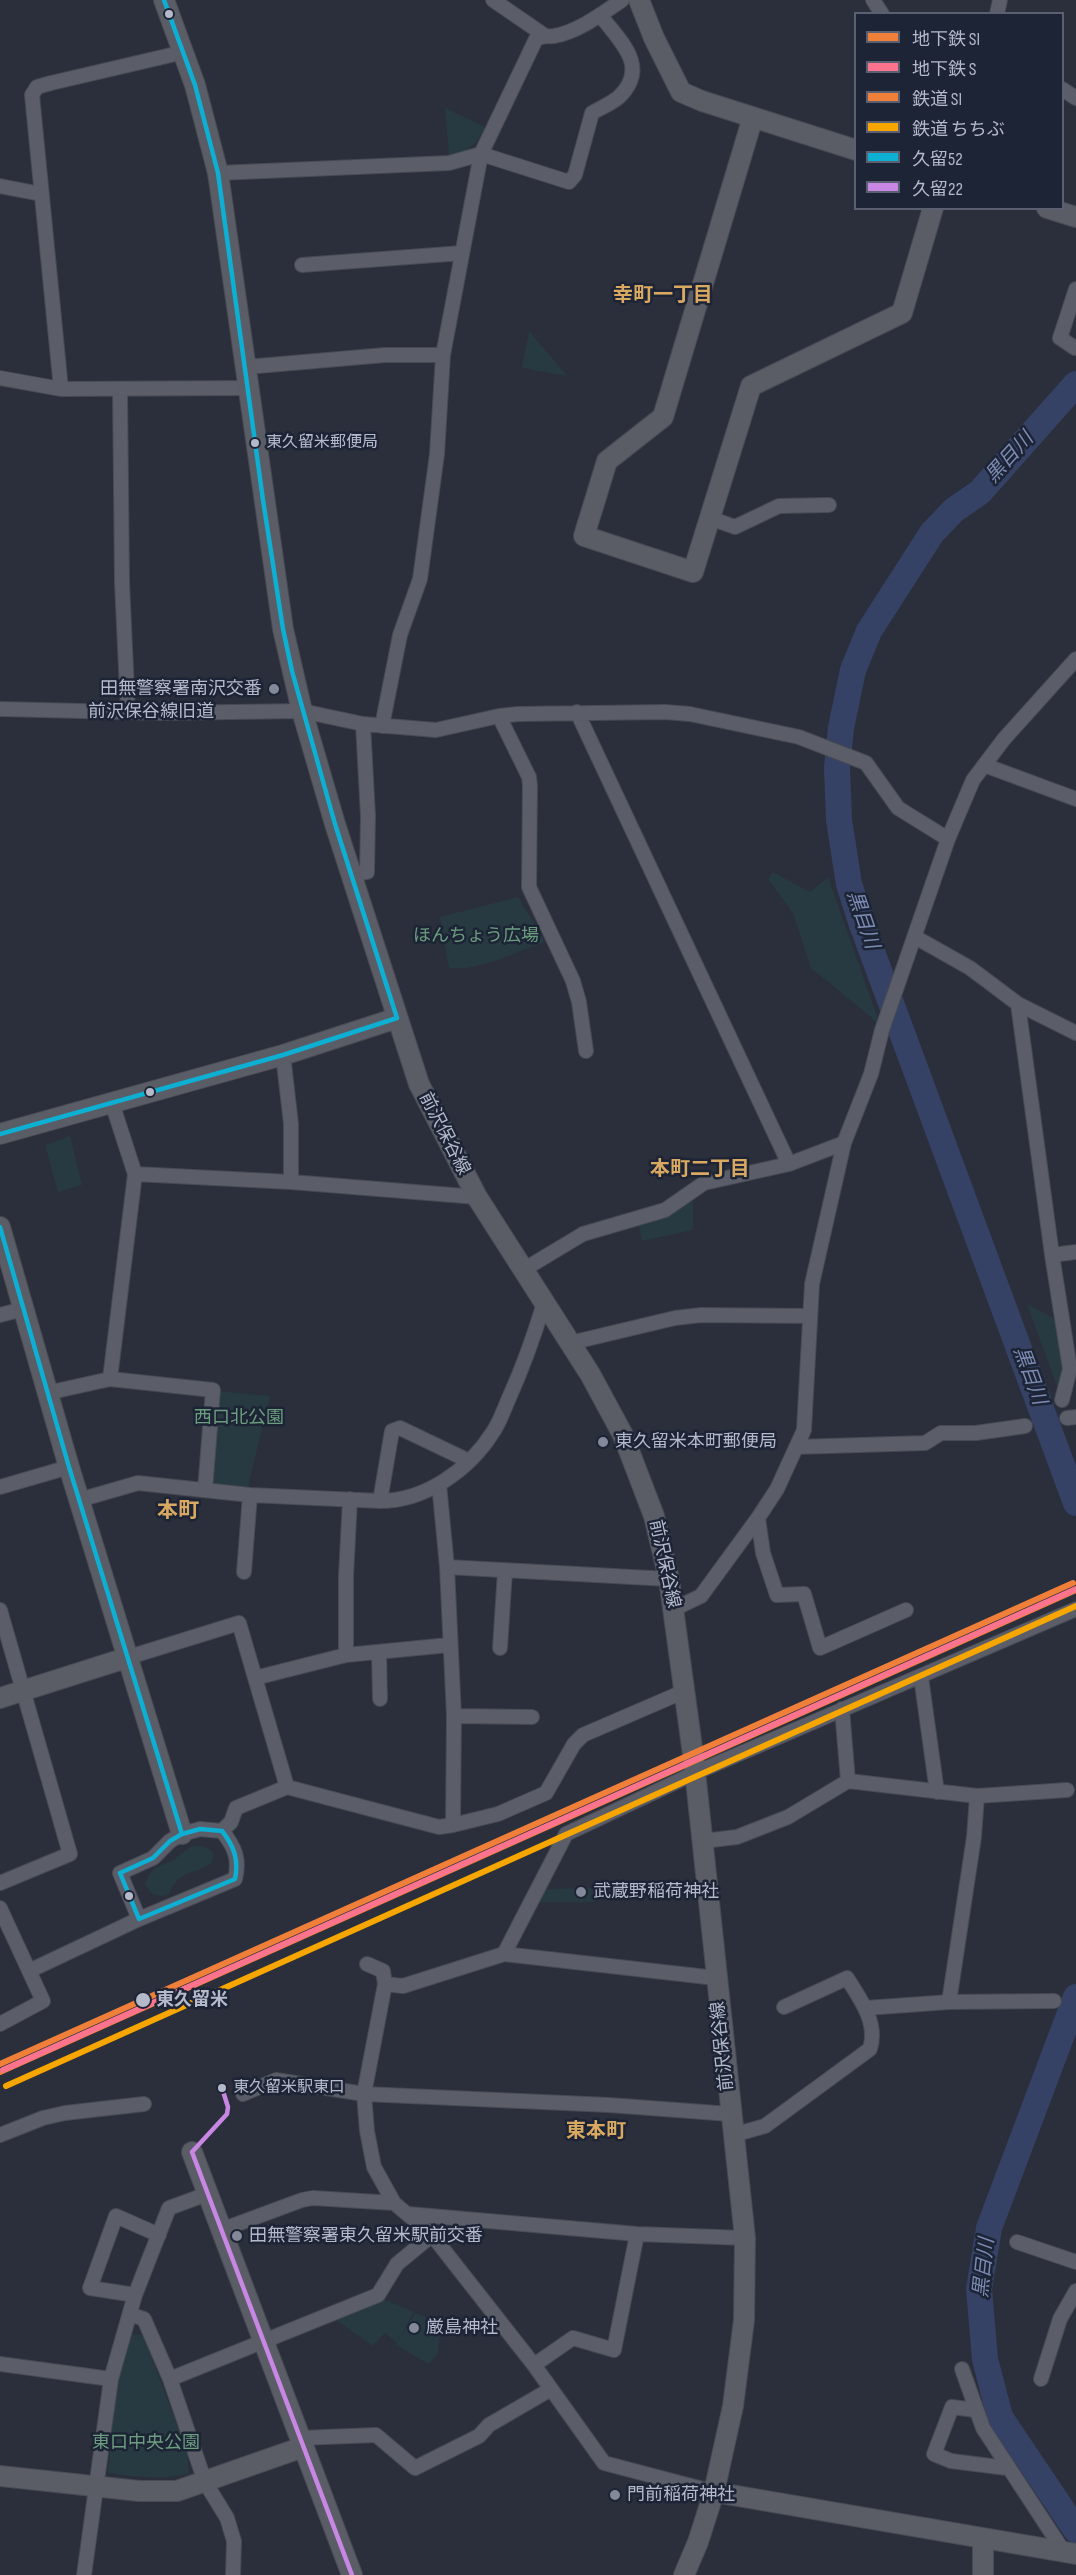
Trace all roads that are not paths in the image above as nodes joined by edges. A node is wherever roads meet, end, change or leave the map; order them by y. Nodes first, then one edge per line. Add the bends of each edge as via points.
1 (164, 0) edge
2 (493, 0) edge
3 (622, 0) edge
4 (639, 0) edge
5 (600, 15) junction
6 (544, 35) junction
7 (184, 52) junction
8 (753, 117) junction
9 (854, 150) edge
10 (481, 154) junction
11 (218, 173) junction
12 (0, 186) edge
13 (41, 194) junction
14 (932, 210) edge
15 (1053, 210) edge
16 (1076, 217) edge
17 (462, 254) junction
18 (302, 265) dead end
19 (1076, 289) edge
20 (1075, 348) edge
21 (443, 355) junction
22 (246, 367) junction
23 (0, 378) edge
24 (249, 388) junction
25 (61, 389) junction
26 (120, 390) junction
27 (829, 505) dead end
28 (710, 518) junction
29 (1076, 659) edge
30 (0, 709) edge
31 (302, 711) junction
32 (128, 712) junction
33 (577, 712) junction
34 (499, 716) junction
35 (363, 724) junction
36 (382, 726) junction
37 (984, 765) junction
38 (1076, 799) edge
39 (948, 839) junction
40 (352, 875) junction
41 (915, 937) junction
42 (1017, 1004) junction
43 (397, 1018) junction
44 (1076, 1033) edge
45 (586, 1051) dead end
46 (283, 1055) junction
47 (112, 1103) junction
48 (0, 1134) edge
49 (844, 1143) junction
50 (789, 1164) junction
51 (135, 1174) junction
52 (291, 1182) junction
53 (477, 1197) junction
54 (0, 1227) edge
55 (1076, 1252) edge
56 (1052, 1255) junction
57 (523, 1270) junction
58 (544, 1303) junction
59 (23, 1309) junction
60 (0, 1315) edge
61 (809, 1316) junction
62 (570, 1343) junction
63 (110, 1379) junction
64 (47, 1392) junction
65 (1062, 1400) dead end
66 (1025, 1426) dead end
67 (796, 1447) junction
68 (469, 1461) junction
69 (69, 1467) junction
70 (439, 1484) junction
71 (0, 1487) edge
72 (205, 1490) junction
73 (250, 1495) junction
74 (350, 1499) junction
75 (80, 1500) junction
76 (380, 1501) junction
77 (758, 1518) junction
78 (447, 1567) junction
79 (505, 1571) junction
80 (244, 1572) dead end
81 (669, 1579) junction
82 (674, 1609) junction
83 (1076, 1609) edge
84 (0, 1610) edge
85 (906, 1610) dead end
86 (450, 1645) junction
87 (500, 1648) dead end
88 (379, 1652) junction
89 (346, 1655) junction
90 (126, 1658) junction
91 (921, 1677) junction
92 (255, 1678) junction
93 (24, 1691) junction
94 (685, 1691) junction
95 (0, 1698) edge
96 (380, 1699) dead end
97 (842, 1709) junction
98 (454, 1716) junction
99 (532, 1717) dead end
100 (695, 1773) junction
101 (848, 1781) junction
102 (287, 1787) junction
103 (1067, 1790) dead end
104 (936, 1792) junction
105 (977, 1796) junction
106 (453, 1825) junction
107 (222, 1831) junction
108 (182, 1834) junction
109 (703, 1840) junction
110 (0, 1883) edge
111 (0, 1908) edge
112 (139, 1919) junction
113 (504, 1954) junction
114 (367, 1964) dead end
115 (29, 1971) junction
116 (716, 1978) junction
117 (385, 1984) junction
118 (1054, 2001) dead end
119 (949, 2002) junction
120 (784, 2007) dead end
121 (866, 2008) junction
122 (0, 2024) edge
123 (243, 2094) dead end
124 (364, 2094) junction
125 (144, 2104) dead end
126 (730, 2114) junction
127 (0, 2135) edge
128 (733, 2135) junction
129 (192, 2152) dead end
130 (207, 2194) junction
131 (394, 2203) junction
132 (408, 2214) junction
133 (221, 2230) junction
134 (637, 2234) junction
135 (159, 2235) junction
136 (432, 2235) junction
137 (745, 2238) junction
138 (1017, 2242) dead end
139 (1076, 2262) edge
140 (1076, 2290) edge
141 (135, 2295) junction
142 (130, 2313) junction
143 (264, 2343) junction
144 (0, 2364) edge
145 (534, 2365) junction
146 (962, 2368) dead end
147 (111, 2379) junction
148 (170, 2379) junction
149 (1041, 2379) dead end
150 (551, 2389) junction
151 (975, 2410) junction
152 (302, 2442) junction
153 (1007, 2468) junction
154 (0, 2476) edge
155 (205, 2482) junction
156 (98, 2486) junction
157 (714, 2492) junction
158 (983, 2538) junction
159 (1070, 2553) edge
160 (84, 2575) edge
161 (233, 2575) edge
162 (352, 2575) edge
163 (684, 2575) edge
164 (984, 2575) edge

1 - 7 street
2 - 6 street
3 - 5 street
4 - 8 street via 681,92
5 - 6 street via 554,36
5 - 10 street via 633,59 633,75 620,96 592,113 575,175 568,183
6 - 10 street via 532,44
7 - 11 street
7 - 13 street via 37,87 32,95
8 - 9 street
8 - 28 street via 663,417 608,461 584,536 693,572
10 - 11 street via 449,163
10 - 17 street
11 - 22 street
12 - 13 street
13 - 25 street
14 - 28 street via 902,313 751,386
15 - 16 street
17 - 18 street
17 - 21 street
19 - 20 street via 1060,338
21 - 22 street via 385,355
21 - 36 street via 438,454 420,579 400,635
22 - 24 street
23 - 25 street
24 - 26 street
24 - 31 street via 281,618
25 - 26 street
26 - 32 street
27 - 28 street via 778,506 735,527
29 - 37 street
30 - 32 street, 前沢保谷線旧道
31 - 32 street, 前沢保谷線旧道
31 - 35 street, 前沢保谷線旧道
31 - 40 street
33 - 34 street, 前沢保谷線旧道
33 - 39 street, 前沢保谷線旧道 via 690,714 819,745 866,763 898,808
33 - 50 street
34 - 36 street, 前沢保谷線旧道 via 436,730
34 - 45 street via 529,777 529,887 573,981
35 - 36 street, 前沢保谷線旧道
35 - 40 street via 367,872
37 - 38 street
37 - 39 street via 966,795
39 - 41 street
40 - 43 street
41 - 42 street via 970,968
41 - 49 street via 871,1074
42 - 44 street
42 - 56 street
43 - 46 street
43 - 53 street, 前沢保谷線 via 419,1084
46 - 47 street
46 - 52 street via 291,1124
47 - 48 street
47 - 51 street
49 - 50 street
49 - 61 street via 819,1250
50 - 57 street via 704,1183 665,1210 583,1234
51 - 52 street
51 - 63 street
52 - 53 street
53 - 57 street, 前沢保谷線
54 - 59 street
55 - 56 street
56 - 65 street via 1070,1369
57 - 58 street, 前沢保谷線
58 - 62 street, 前沢保谷線
58 - 68 street via 528,1355 494,1431
59 - 60 street
59 - 64 street
61 - 62 street via 684,1317
61 - 67 street via 804,1430
62 - 81 street, 前沢保谷線 via 607,1405 636,1465 654,1516
63 - 64 street
63 - 72 street via 213,1390
64 - 69 street
66 - 67 street via 941,1433 926,1443
67 - 77 street via 777,1489
68 - 70 street
68 - 76 street via 400,1428 392,1431
69 - 71 street
69 - 75 street
70 - 76 street via 399,1501
70 - 78 street
72 - 73 street
72 - 75 street via 138,1483
73 - 74 street
73 - 80 street
74 - 76 street
74 - 89 street
75 - 90 street
77 - 82 street via 701,1596
77 - 85 street via 762,1553 777,1595 804,1594 820,1648
78 - 79 street
78 - 86 street
79 - 81 street
79 - 87 street
81 - 82 street, 前沢保谷線
82 - 94 street, 前沢保谷線
83 - 91 street
84 - 93 street
86 - 88 street
86 - 98 street
88 - 89 street
88 - 96 street
89 - 92 street
90 - 92 street via 239,1623
90 - 93 street
90 - 108 street
91 - 97 street
91 - 104 street
92 - 102 street
93 - 95 street
93 - 110 street via 70,1854
94 - 100 street, 前沢保谷線
94 - 106 street via 583,1735 546,1793 498,1814
97 - 100 street
97 - 101 street
98 - 99 street
98 - 106 street
100 - 109 street, 前沢保谷線
100 - 113 street via 566,1834
101 - 104 street
101 - 109 street via 778,1821 737,1837
102 - 106 street via 439,1827
102 - 107 street via 236,1808 231,1822
103 - 105 street
104 - 105 street
105 - 119 street
107 - 108 street via 200,1829
107 - 112 street via 238,1864 235,1879
108 - 112 street via 153,1858 120,1873
109 - 116 street, 前沢保谷線
111 - 115 street
112 - 115 street
113 - 116 street
113 - 117 street via 403,1986
114 - 117 street via 383,1971
115 - 122 street via 42,2001
116 - 126 street, 前沢保谷線
117 - 124 street
118 - 119 street
119 - 121 street
120 - 121 street via 847,1978
121 - 128 street via 874,2037 870,2049 765,2126
123 - 124 street via 276,2080
124 - 126 street
124 - 131 street via 374,2167
125 - 127 street via 65,2113
126 - 128 street, 前沢保谷線
128 - 137 street, 前沢保谷線
129 - 130 street
130 - 133 street
130 - 135 street via 169,2208
131 - 132 street
131 - 133 street via 313,2198
132 - 134 street
132 - 136 street
133 - 143 street
134 - 137 street
134 - 145 street via 614,2350 573,2338
135 - 141 street
135 - 141 street via 116,2216 90,2288
136 - 143 street via 397,2264 378,2295
136 - 145 street
137 - 157 street, 前沢保谷線 via 740,2366
138 - 139 street
140 - 149 street via 1059,2319
141 - 142 street
142 - 147 street
142 - 148 street via 144,2319
143 - 148 street
143 - 152 street
144 - 147 street
145 - 150 street
146 - 151 street
147 - 156 street
148 - 155 street
150 - 152 street via 479,2436 415,2468 376,2435
150 - 157 street via 604,2463
151 - 153 street
151 - 153 street via 952,2407 934,2454 951,2461
152 - 155 street
152 - 162 street
153 - 159 street
154 - 156 street
155 - 156 street via 177,2492
155 - 161 street via 227,2518 234,2541
156 - 160 street
157 - 158 street
157 - 163 street, 前沢保谷線
158 - 159 street
158 - 164 street

